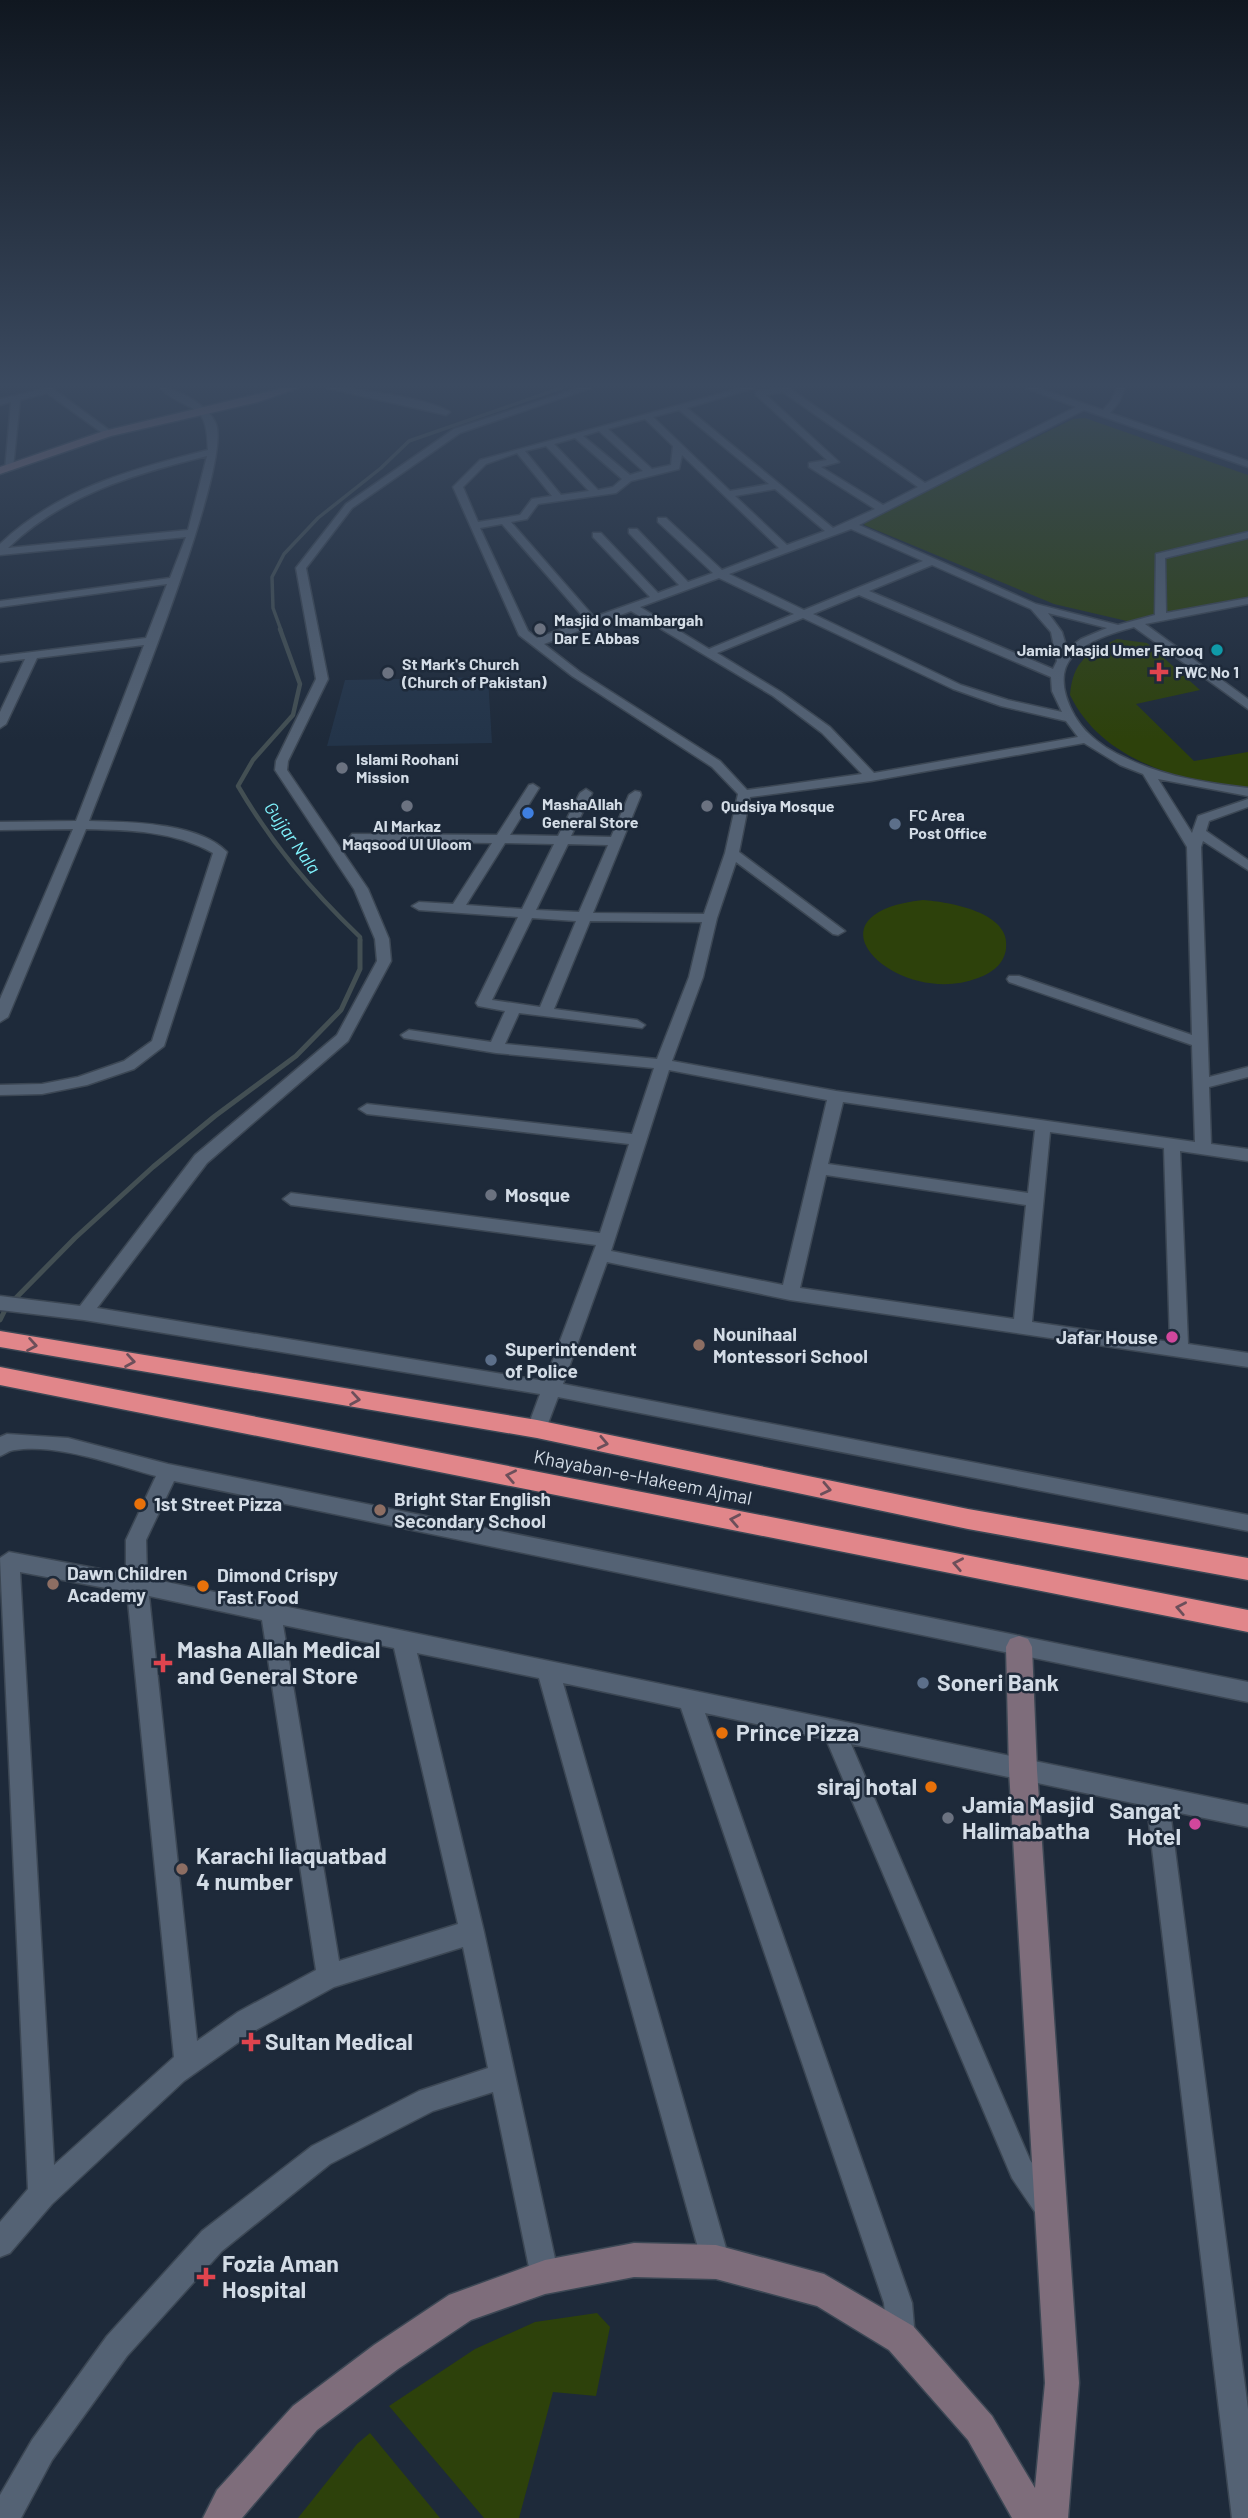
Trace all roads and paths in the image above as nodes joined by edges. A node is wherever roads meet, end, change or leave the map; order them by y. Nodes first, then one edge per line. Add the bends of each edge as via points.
1 (57, 506) edge
2 (199, 506) edge
3 (350, 506) edge
4 (465, 506) edge
5 (532, 506) edge
6 (740, 506) edge
7 (800, 506) edge
8 (876, 506) edge
9 (888, 506) edge
10 (881, 509) junction
11 (662, 520) dead end
12 (506, 522) junction
13 (851, 525) junction
14 (474, 526) junction
15 (633, 531) dead end
16 (832, 532) junction
17 (192, 533) junction
18 (597, 535) dead end
19 (1248, 535) edge
20 (785, 549) junction
21 (0, 551) edge
22 (932, 561) junction
23 (720, 574) junction
24 (176, 580) junction
25 (686, 586) junction
26 (860, 591) junction
27 (656, 597) junction
28 (1248, 601) edge
29 (0, 604) edge
30 (631, 606) junction
31 (1032, 606) junction
32 (806, 615) junction
33 (1161, 618) junction
34 (592, 621) junction
35 (1137, 624) junction
36 (1118, 628) junction
37 (151, 641) junction
38 (535, 643) junction
39 (708, 653) junction
40 (33, 655) junction
41 (0, 659) edge
42 (1063, 662) junction
43 (1056, 675) junction
44 (1248, 705) edge
45 (1071, 718) junction
46 (0, 724) edge
47 (1086, 739) junction
48 (1148, 772) junction
49 (870, 778) junction
50 (533, 788) dead end
51 (1248, 792) edge
52 (586, 793) dead end
53 (744, 794) junction
54 (635, 795) dead end
55 (1248, 803) edge
56 (0, 826) edge
57 (80, 827) junction
58 (1200, 833) junction
59 (357, 837) dead end
60 (500, 839) junction
61 (563, 840) junction
62 (616, 841) junction
63 (1194, 847) junction
64 (732, 853) junction
65 (1248, 866) edge
66 (419, 906) dead end
67 (457, 909) junction
68 (527, 913) junction
69 (585, 917) junction
70 (710, 918) junction
71 (838, 931) dead end
72 (1014, 979) dead end
73 (514, 1007) junction
74 (545, 1012) junction
75 (0, 1017) edge
76 (637, 1025) dead end
77 (409, 1035) dead end
78 (1198, 1042) junction
79 (496, 1048) junction
80 (663, 1063) junction
81 (1248, 1072) edge
82 (1199, 1084) junction
83 (0, 1090) edge
84 (836, 1096) junction
85 (367, 1109) dead end
86 (1044, 1126) junction
87 (639, 1140) junction
88 (1172, 1144) junction
89 (1203, 1149) junction
90 (1248, 1155) edge
91 (819, 1168) junction
92 (291, 1199) dead end
93 (1035, 1200) junction
94 (603, 1248) junction
95 (790, 1293) junction
96 (0, 1303) edge
97 (83, 1313) junction
98 (1022, 1327) junction
99 (0, 1339) edge
100 (1179, 1350) junction
101 (1248, 1360) edge
102 (0, 1376) edge
103 (552, 1389) junction
104 (537, 1429) junction
105 (0, 1448) edge
106 (168, 1472) junction
107 (1248, 1523) edge
108 (1248, 1569) edge
109 (137, 1585) junction
110 (271, 1613) junction
111 (1248, 1621) edge
112 (403, 1640) junction
113 (1018, 1647) junction
114 (548, 1670) junction
115 (1248, 1692) edge
116 (689, 1700) junction
117 (834, 1730) junction
118 (1023, 1770) junction
119 (1157, 1797) junction
120 (1248, 1816) edge
121 (472, 1932) junction
122 (330, 1976) junction
123 (187, 2063) junction
124 (503, 2076) junction
125 (41, 2194) junction
126 (1051, 2211) junction
127 (0, 2243) edge
128 (716, 2262) junction
129 (545, 2277) junction
130 (901, 2338) junction
131 (4, 2518) edge
132 (221, 2518) edge
133 (1032, 2518) edge
134 (1051, 2518) edge
135 (1247, 2518) edge

1 - 21 street
2 - 17 street
3 - 97 street via 300,574 322,679 281,770 366,897 384,950 383,961 343,1038 201,1159
4 - 14 street
5 - 12 street via 523,517
6 - 20 street
7 - 16 street
8 - 10 street
9 - 10 street
10 - 13 street
11 - 23 street
12 - 14 street
12 - 34 street
13 - 16 street
13 - 22 street
14 - 38 street via 523,633
15 - 25 street
16 - 20 street
17 - 21 street
17 - 24 street
18 - 27 street
19 - 33 street via 1160,556
20 - 23 street
22 - 26 street
22 - 31 street
23 - 25 street
23 - 32 street
24 - 29 street
24 - 37 street
25 - 27 street
26 - 32 street
26 - 43 street
27 - 30 street
28 - 33 street
30 - 34 street
30 - 39 street
31 - 36 street
31 - 42 street via 1055,626
32 - 39 street
32 - 45 street via 957,687
33 - 35 street
34 - 38 street
35 - 36 street
35 - 44 street
36 - 42 street via 1086,641
37 - 40 street
37 - 57 street
38 - 53 street via 716,764
39 - 49 street via 777,694 825,730
40 - 41 street
40 - 46 street
42 - 43 street
43 - 45 street via 1057,691
45 - 47 street
47 - 48 street
47 - 49 street
48 - 51 street via 1198,786
48 - 63 street
49 - 53 street
50 - 60 street
52 - 61 street
53 - 64 street
54 - 62 street
55 - 58 street via 1203,819
56 - 57 street
57 - 75 street
57 - 83 street via 162,828 205,841 220,852 159,1043 129,1065 81,1082
58 - 63 street
58 - 65 street
59 - 60 street
60 - 61 street
60 - 67 street
61 - 62 street
61 - 68 street
62 - 69 street
63 - 78 street
64 - 70 street
64 - 71 street
66 - 67 street
67 - 68 street
68 - 69 street
68 - 73 street via 483,1003
69 - 70 street
69 - 74 street
70 - 80 street via 696,978
72 - 78 street
73 - 74 street
73 - 79 street
74 - 76 street
77 - 79 street
78 - 82 street
79 - 80 street
80 - 84 street
80 - 87 street
81 - 82 street
82 - 89 street
84 - 86 street
84 - 91 street
85 - 87 street
86 - 88 street
86 - 93 street
87 - 94 street
88 - 89 street
88 - 100 street
89 - 90 street
91 - 93 street
91 - 95 street
92 - 94 street
93 - 98 street
94 - 95 street
94 - 103 street
95 - 98 street
96 - 97 street
97 - 103 street
98 - 100 street
99 -> 104 highway, Khayaban-e-Hakeem Ajmal
100 - 101 street
111 -> 102 highway, Khayaban-e-Hakeem Ajmal
103 - 104 street
103 - 107 street
104 -> 108 highway, Khayaban-e-Hakeem Ajmal via 968,1519
105 - 106 street via 7,1441 24,1440
106 - 109 street via 136,1540
106 - 113 street
109 - 110 street
109 - 123 street
109 - 125 street via 9,1560
110 - 112 street
110 - 122 street
112 - 114 street
112 - 121 street
113 - 115 street
113 - 118 street
114 - 116 street
114 - 128 street
116 - 117 street
116 - 130 street via 898,2303
117 - 118 street
117 - 126 street via 1021,2169
118 - 119 street
118 - 126 street
119 - 120 street
119 - 135 street
121 - 122 street
121 - 124 street
122 - 123 street via 247,2021
123 - 125 street
124 - 129 street
124 - 131 street via 428,2100 321,2155 212,2241 117,2346 42,2450
125 - 127 street
126 - 134 street via 1062,2383
128 - 129 street via 634,2260
128 - 130 street via 824,2291
129 - 132 street via 461,2307 386,2357 305,2418
130 - 133 street via 980,2428

